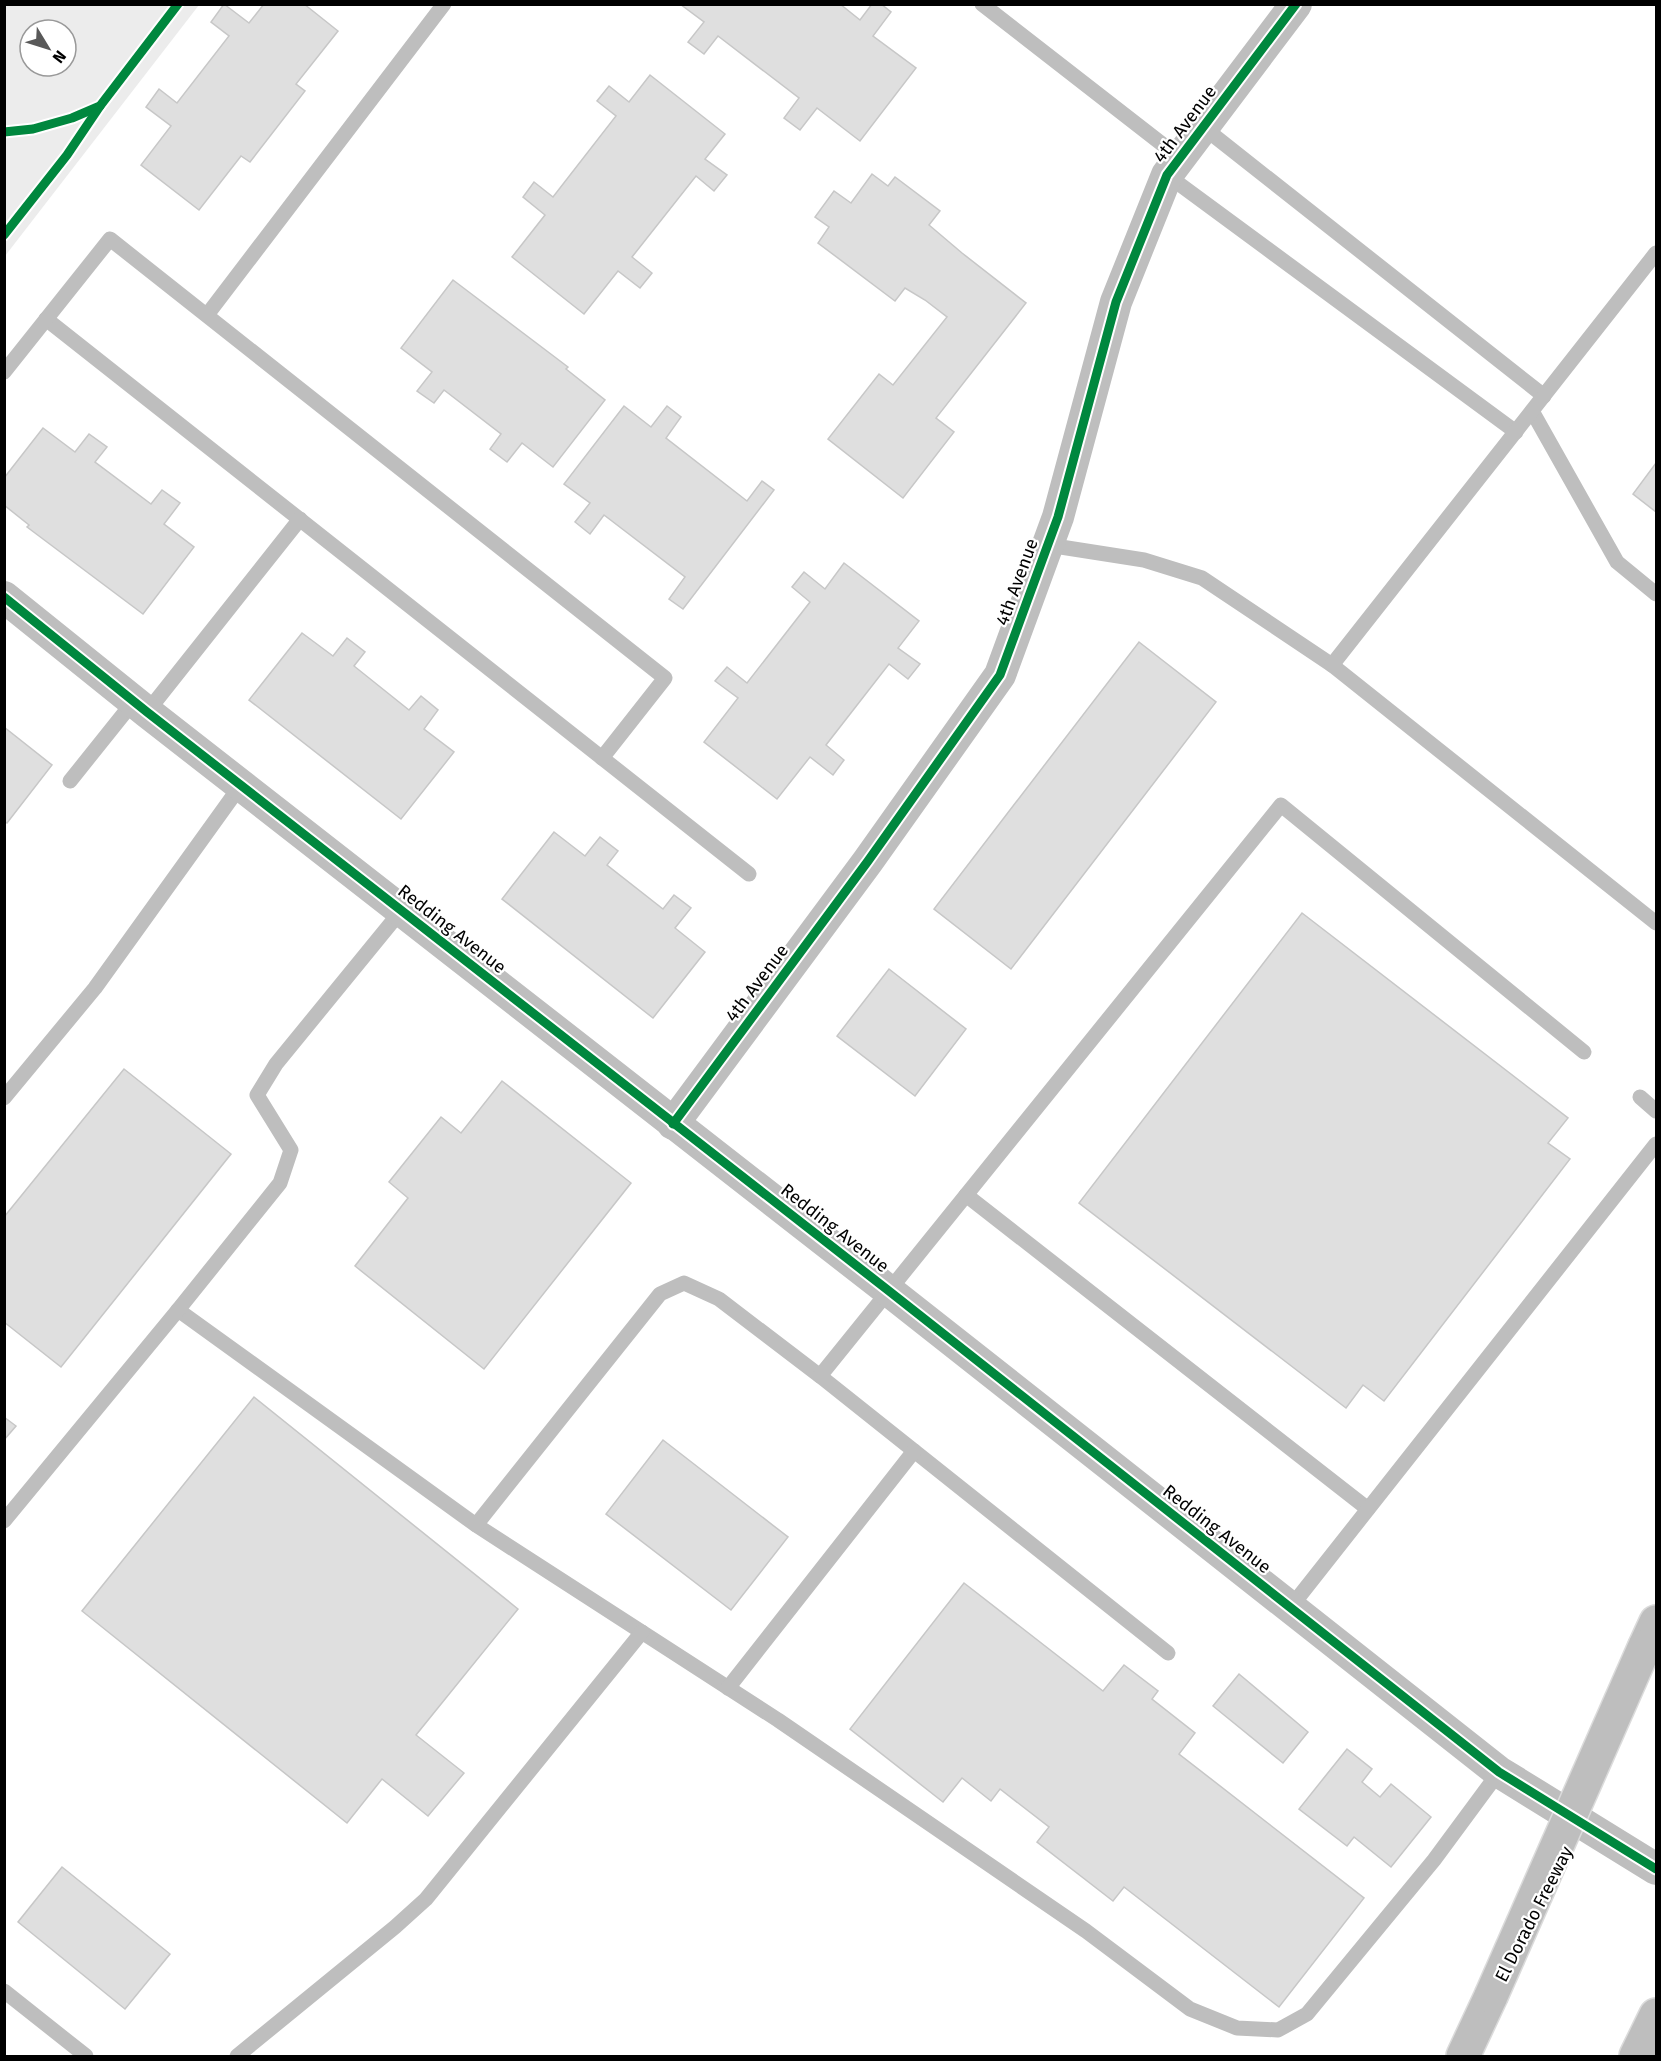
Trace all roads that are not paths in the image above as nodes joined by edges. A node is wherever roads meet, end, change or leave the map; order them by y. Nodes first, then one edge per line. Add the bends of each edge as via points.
1 (444, 4) edge
2 (982, 4) edge
3 (1296, 4) edge
4 (1203, 127) junction
5 (1174, 166) junction
6 (1656, 253) edge
7 (207, 315) junction
8 (46, 319) junction
9 (4, 372) edge
10 (1544, 396) junction
11 (1532, 411) junction
12 (1516, 432) junction
13 (300, 519) junction
14 (1048, 545) junction
15 (1656, 594) edge
16 (4, 597) edge
17 (1332, 665) junction
18 (140, 706) junction
19 (602, 758) junction
20 (70, 781) dead end
21 (241, 785) junction
22 (749, 874) dead end
23 (401, 911) junction
24 (1656, 923) edge
25 (1584, 1052) dead end
26 (1640, 1097) dead end
27 (4, 1098) edge
28 (1656, 1111) edge
29 (673, 1124) junction
30 (1656, 1144) edge
31 (966, 1195) junction
32 (889, 1291) junction
33 (178, 1310) junction
34 (820, 1376) junction
35 (914, 1451) junction
36 (1368, 1509) junction
37 (4, 1521) edge
38 (476, 1525) junction
39 (1290, 1608) junction
40 (642, 1632) junction
41 (1651, 1634) edge
42 (1168, 1653) dead end
43 (1656, 1678) edge
44 (728, 1688) junction
45 (1499, 1772) junction
46 (1656, 1869) edge
47 (4, 1991) edge
48 (1491, 1996) junction
49 (1656, 2014) edge
50 (1656, 2036) edge
51 (86, 2056) edge
52 (237, 2056) edge
53 (1463, 2056) edge
54 (1636, 2056) edge
55 (1644, 2056) edge

1 - 7 lane
2 - 5 lane
3 - 4 street, 4th Avenue
4 - 5 street, 4th Avenue
4 - 10 lane
5 - 12 lane
5 - 14 street, 4th Avenue via 1116,302
6 - 10 lane
7 - 8 lane via 110,239
7 - 19 lane via 666,678
8 - 9 lane
8 - 13 lane
10 - 11 lane
11 - 12 lane
11 - 15 lane via 1617,562
12 - 17 lane
13 - 18 lane
13 - 19 lane
14 - 17 lane via 1144,560 1202,578
14 - 29 street, 4th Avenue via 1000,675
16 - 18 street, Redding Avenue
17 - 24 lane
18 - 20 lane
18 - 21 street, Redding Avenue
19 - 22 lane
21 - 23 street, Redding Avenue
21 - 27 lane via 95,988
23 - 29 street, Redding Avenue
23 - 33 lane via 276,1064 257,1095 291,1150 280,1183
25 - 31 lane via 1281,806
26 - 28 lane
29 - 32 street, Redding Avenue
30 - 36 lane
31 - 32 lane
31 - 36 lane
32 - 34 lane
32 - 39 street, Redding Avenue
33 - 37 lane
33 - 38 lane
34 - 35 lane
34 - 38 lane via 719,1299 684,1282 660,1294
35 - 42 lane
35 - 44 lane
36 - 39 lane
38 - 40 lane
39 - 45 street, Redding Avenue
40 - 44 lane
40 - 52 lane via 426,1899
41 - 48 highway, bridge
43 - 48 highway, El Dorado Freeway, bridge
44 - 45 lane via 1086,1931 1190,2009 1237,2028 1278,2030 1307,2014 1434,1860
45 - 46 street, Redding Avenue
47 - 51 lane
48 - 53 highway, El Dorado Freeway
49 - 54 highway
50 - 55 highway

